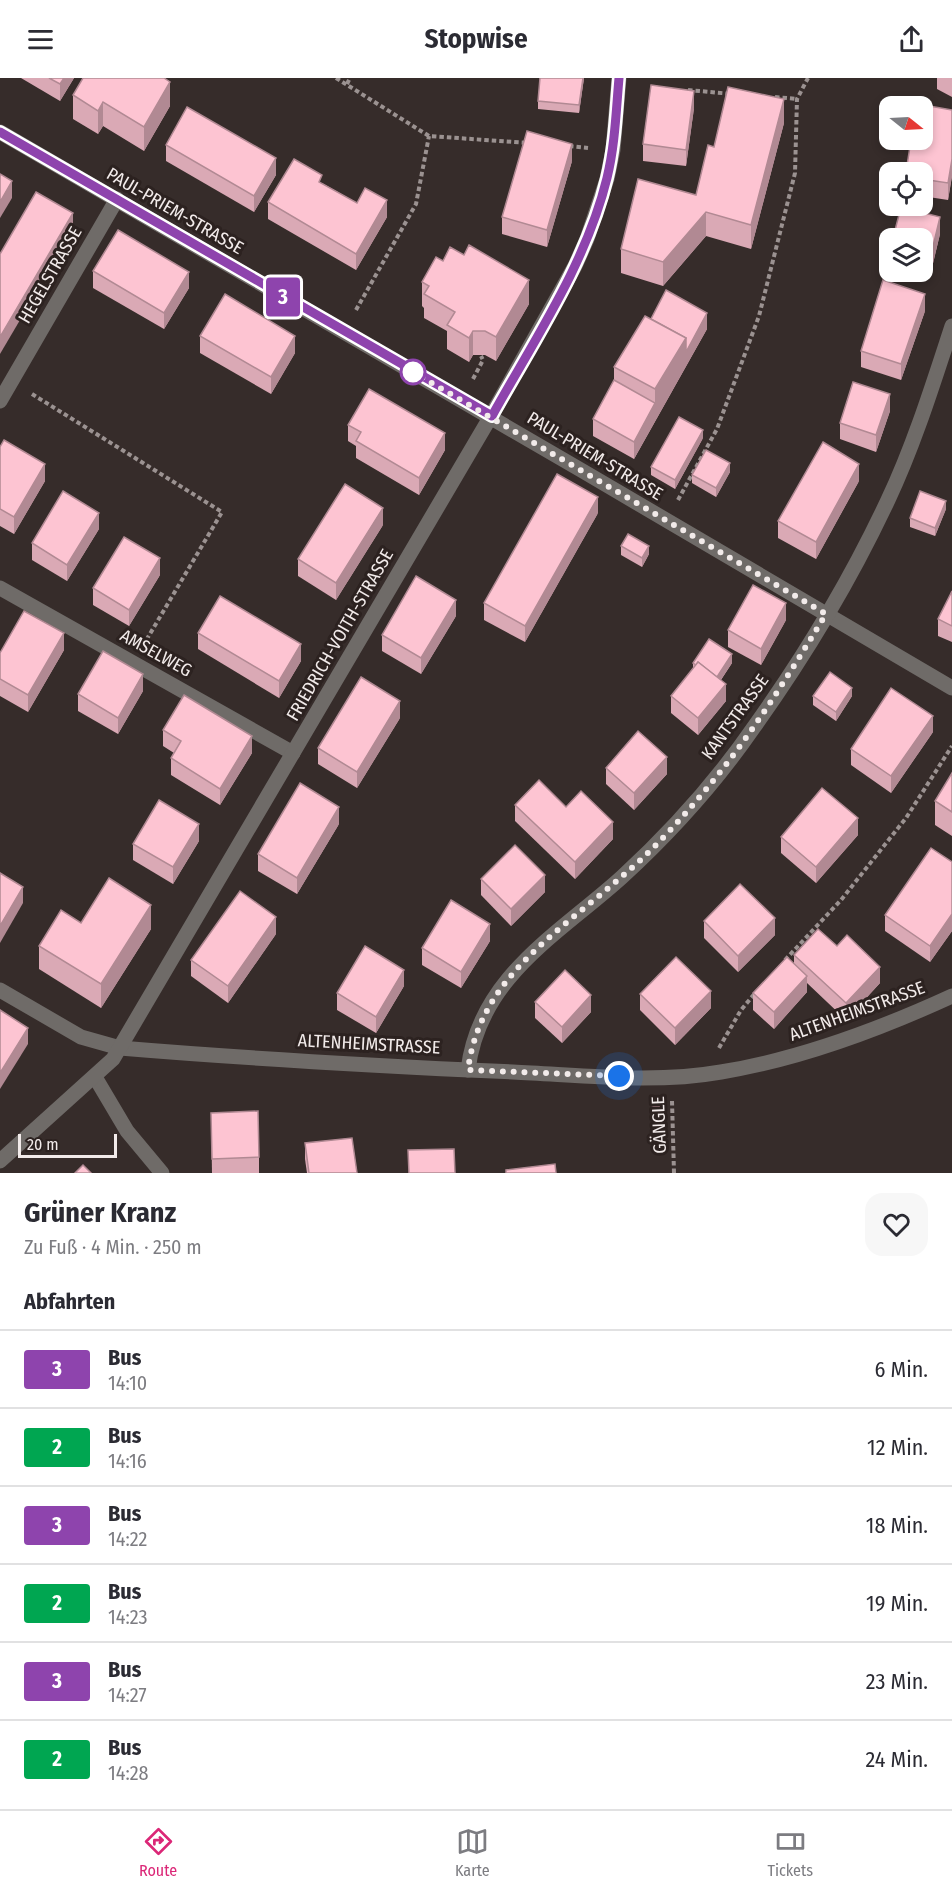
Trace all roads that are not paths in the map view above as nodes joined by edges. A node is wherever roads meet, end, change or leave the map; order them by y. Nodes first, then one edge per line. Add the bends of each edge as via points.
1 (619, 78) edge
2 (0, 132) edge
3 (117, 199) junction
4 (952, 326) edge
5 (0, 401) edge
6 (492, 416) junction
7 (0, 588) edge
8 (826, 614) junction
9 (952, 688) edge
10 (293, 753) junction
11 (0, 990) edge
12 (952, 996) edge
13 (120, 1048) junction
14 (468, 1070) junction
15 (95, 1077) junction
16 (0, 1161) edge
17 (162, 1173) edge

1 - 6 street, FRIEDRICH-VOITH-STRASSE via 613,150 597,210 575,266
2 - 3 street, PAUL-PRIEM-STRASSE
3 - 5 street, HEGELSTRASSE
3 - 6 street, PAUL-PRIEM-STRASSE
4 - 8 street, KANTSTRASSE via 888,501
6 - 8 street, PAUL-PRIEM-STRASSE
6 - 10 street, FRIEDRICH-VOITH-STRASSE
7 - 10 street, AMSELWEG
8 - 9 street, PAUL-PRIEM-STRASSE
8 - 14 street, KANTSTRASSE via 754,728 702,794 622,877 505,981 475,1033
10 - 13 street, FRIEDRICH-VOITH-STRASSE
11 - 13 street, ALTENHEIMSTRASSE via 81,1037
12 - 14 street, ALTENHEIMSTRASSE via 831,1045 718,1073 670,1076
13 - 14 street, ALTENHEIMSTRASSE
13 - 15 street, FRIEDRICH-VOITH-STRASSE
15 - 16 street, FRIEDRICH-VOITH-STRASSE
15 - 17 street via 127,1131

